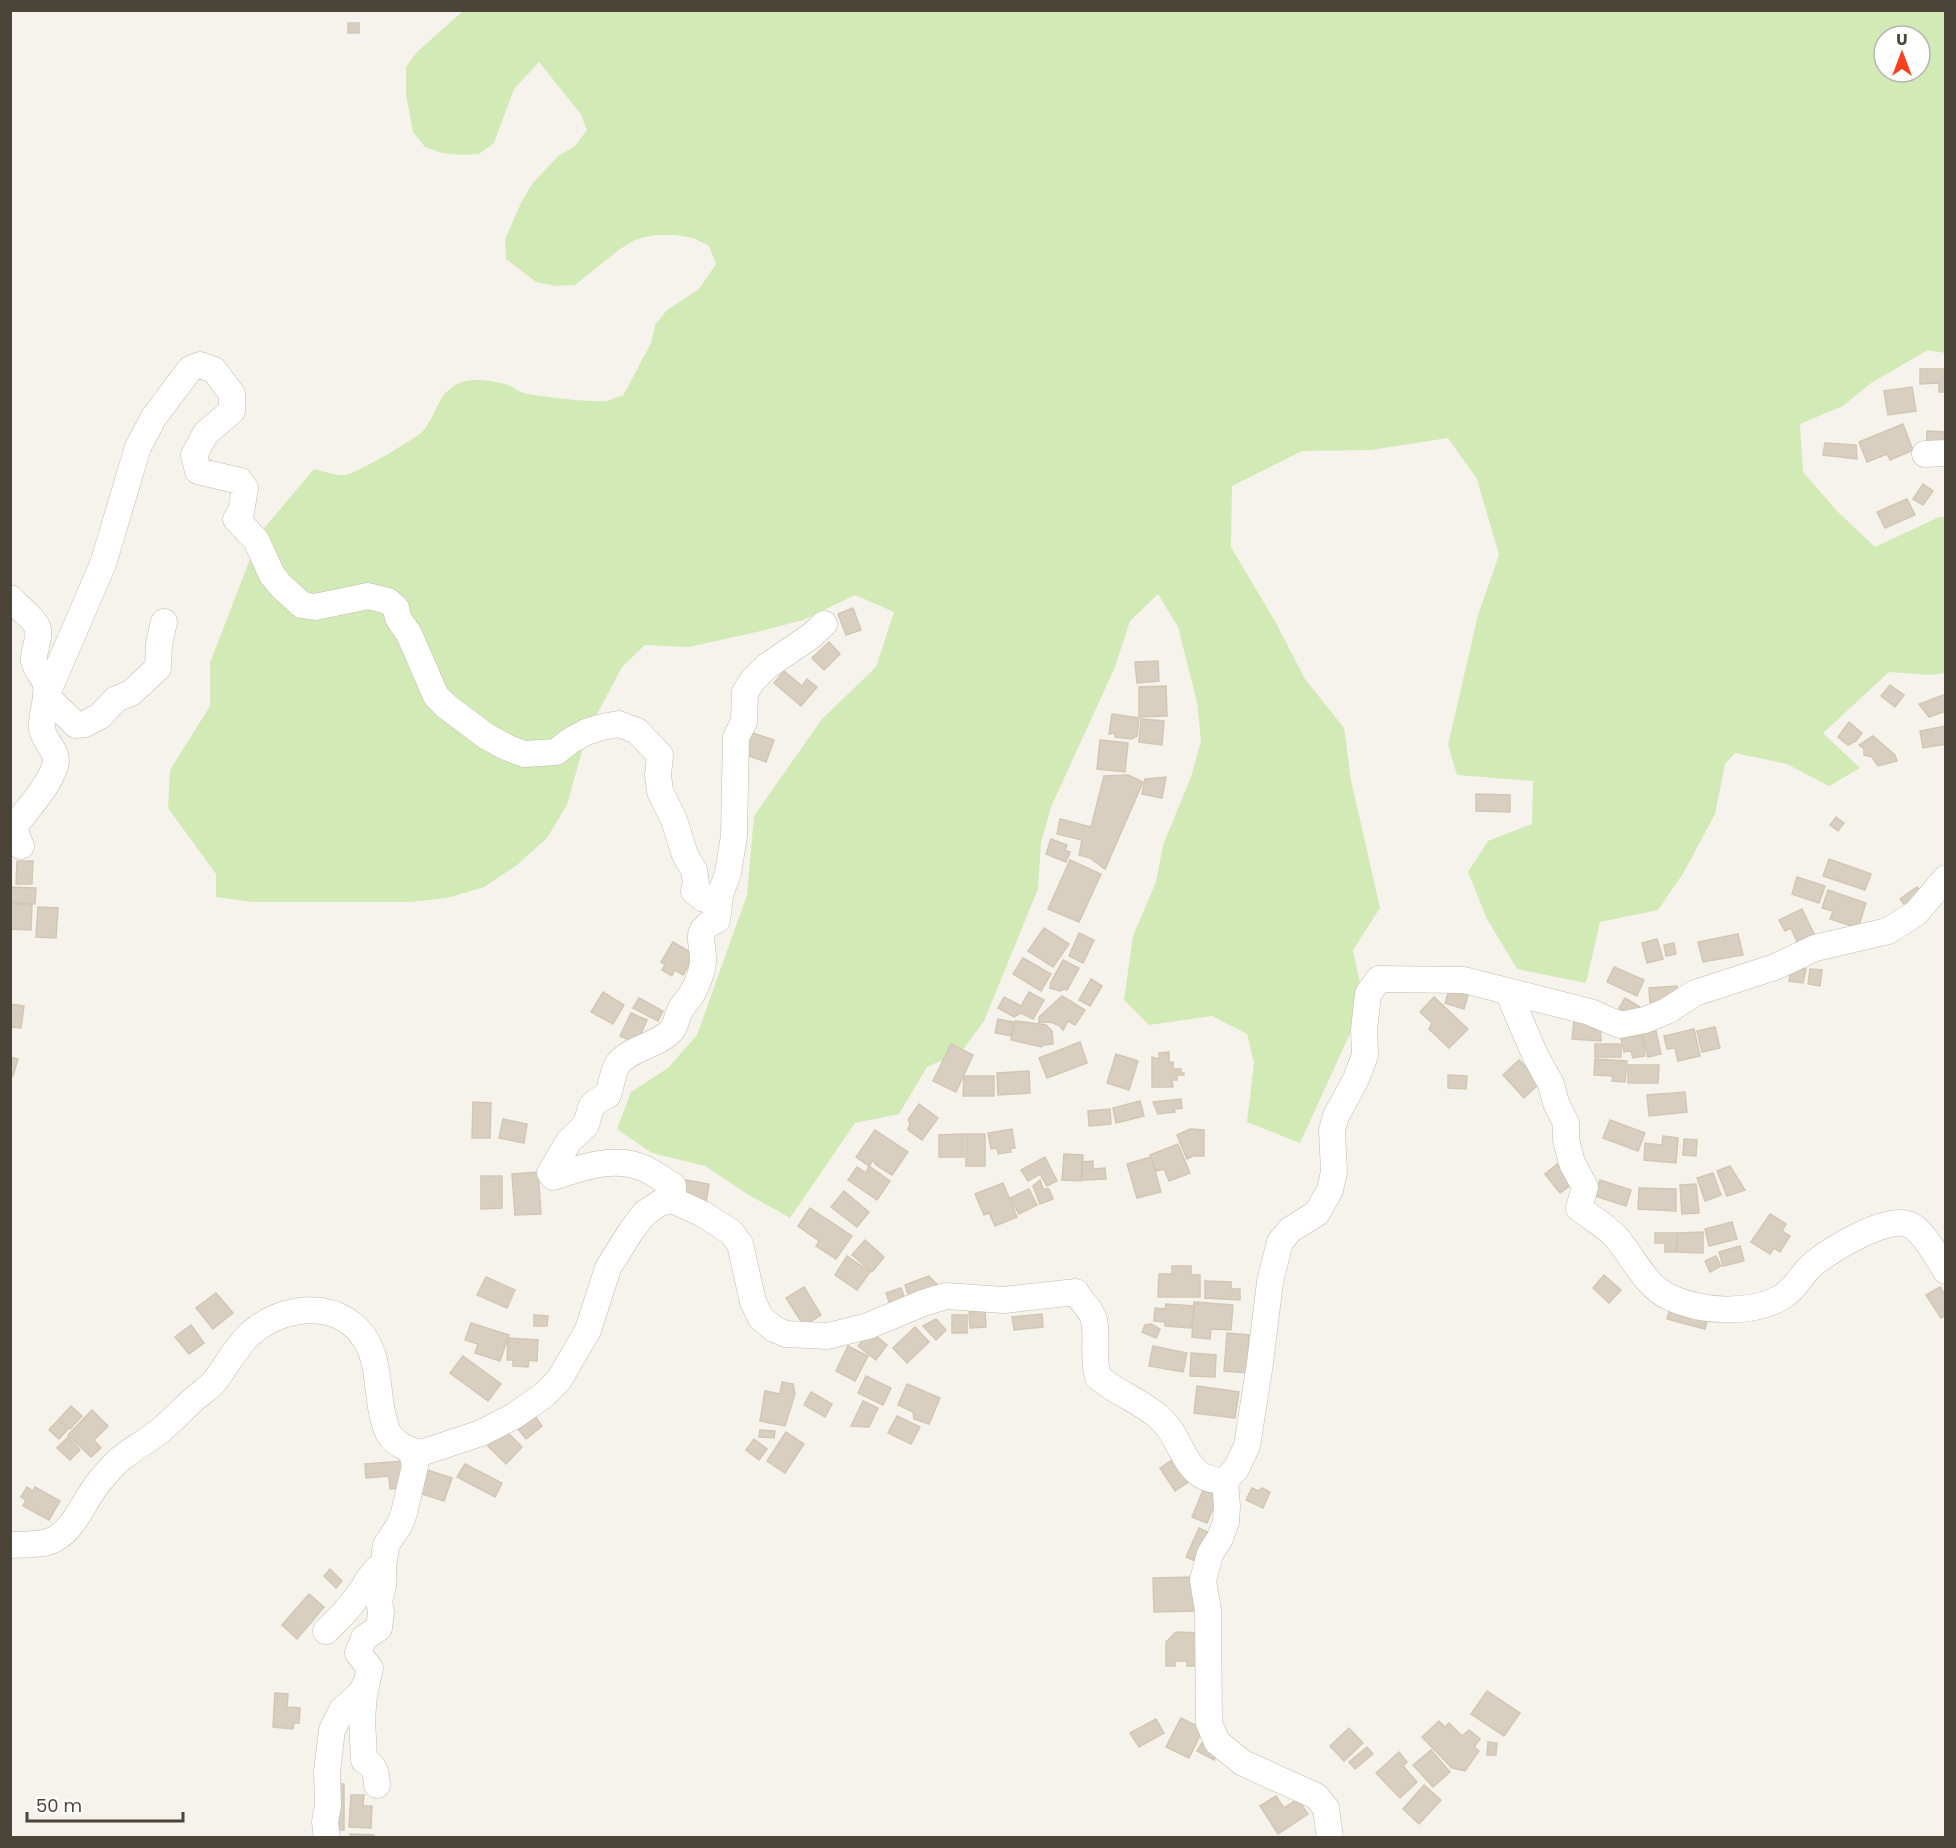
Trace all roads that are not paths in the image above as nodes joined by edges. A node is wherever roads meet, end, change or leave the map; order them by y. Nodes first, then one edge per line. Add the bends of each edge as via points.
1 (10, 598) edge
2 (164, 622) dead end
3 (824, 624) dead end
4 (46, 696) junction
5 (21, 846) dead end
6 (1946, 878) edge
7 (720, 895) junction
8 (1508, 992) junction
9 (672, 1200) junction
10 (1946, 1271) edge
11 (412, 1452) junction
12 (1225, 1481) junction
13 (10, 1545) edge
14 (383, 1568) junction
15 (326, 1631) dead end
16 (367, 1680) junction
17 (377, 1785) dead end
18 (327, 1838) edge
19 (1330, 1838) edge

1 - 4 street via 36,624 34,662 45,680
2 - 4 street via 158,668 100,716 76,725
3 - 7 street via 767,666 745,692 744,722 736,737 734,836
4 - 5 street via 42,727 56,765 16,824
4 - 7 street via 103,564 138,447 154,417 190,369 200,364 214,370 232,394 232,411 206,434 194,455 198,471 240,481 245,488 236,519 256,540 281,586 302,605 315,607 368,596 388,601 396,608 436,696 506,747 524,754 556,752 602,727 619,724 637,731 660,755 660,791 694,870 694,891 704,899
6 - 8 street via 1916,913 1888,932 1815,948 1775,967 1695,993 1645,1020 1620,1025 1590,1012
7 - 9 street via 717,920 703,930 700,940 703,956 697,982 671,1032 615,1066 608,1095 591,1107 586,1125 569,1141 550,1173 553,1177 584,1166 611,1163 640,1166 673,1186
8 - 10 street via 1566,1123 1572,1163 1585,1188 1579,1208 1616,1238 1659,1291 1683,1303 1703,1307 1758,1306 1794,1289 1811,1266 1829,1253 1876,1227 1895,1222 1920,1231
8 - 12 street via 1464,980 1378,979 1368,994 1365,1055 1332,1130 1335,1172 1330,1190 1317,1213 1290,1230 1280,1242 1270,1282 1247,1446
9 - 11 street via 645,1213 631,1231 608,1268 588,1330 559,1380 544,1395 481,1433 421,1453
9 - 12 street via 731,1232 740,1244 753,1302 761,1318 786,1334 828,1336 868,1326 946,1296 1004,1300 1076,1292 1094,1319 1098,1377 1158,1416 1200,1476
11 - 13 street via 388,1434 374,1361 363,1337 354,1326 335,1315 317,1309 299,1310 262,1324 248,1336 214,1382 161,1430 122,1457 99,1482 63,1534 52,1541
11 - 14 street via 416,1466 412,1484 400,1524 386,1545
12 - 19 street via 1226,1522 1210,1554 1203,1580 1208,1611 1209,1723 1217,1742 1243,1763 1316,1796 1326,1808
14 - 15 street via 376,1569
14 - 16 street via 379,1628 364,1638 358,1653 370,1668
16 - 17 street via 362,1750 364,1760 376,1769
16 - 18 street via 361,1693 342,1710 332,1730 327,1771

